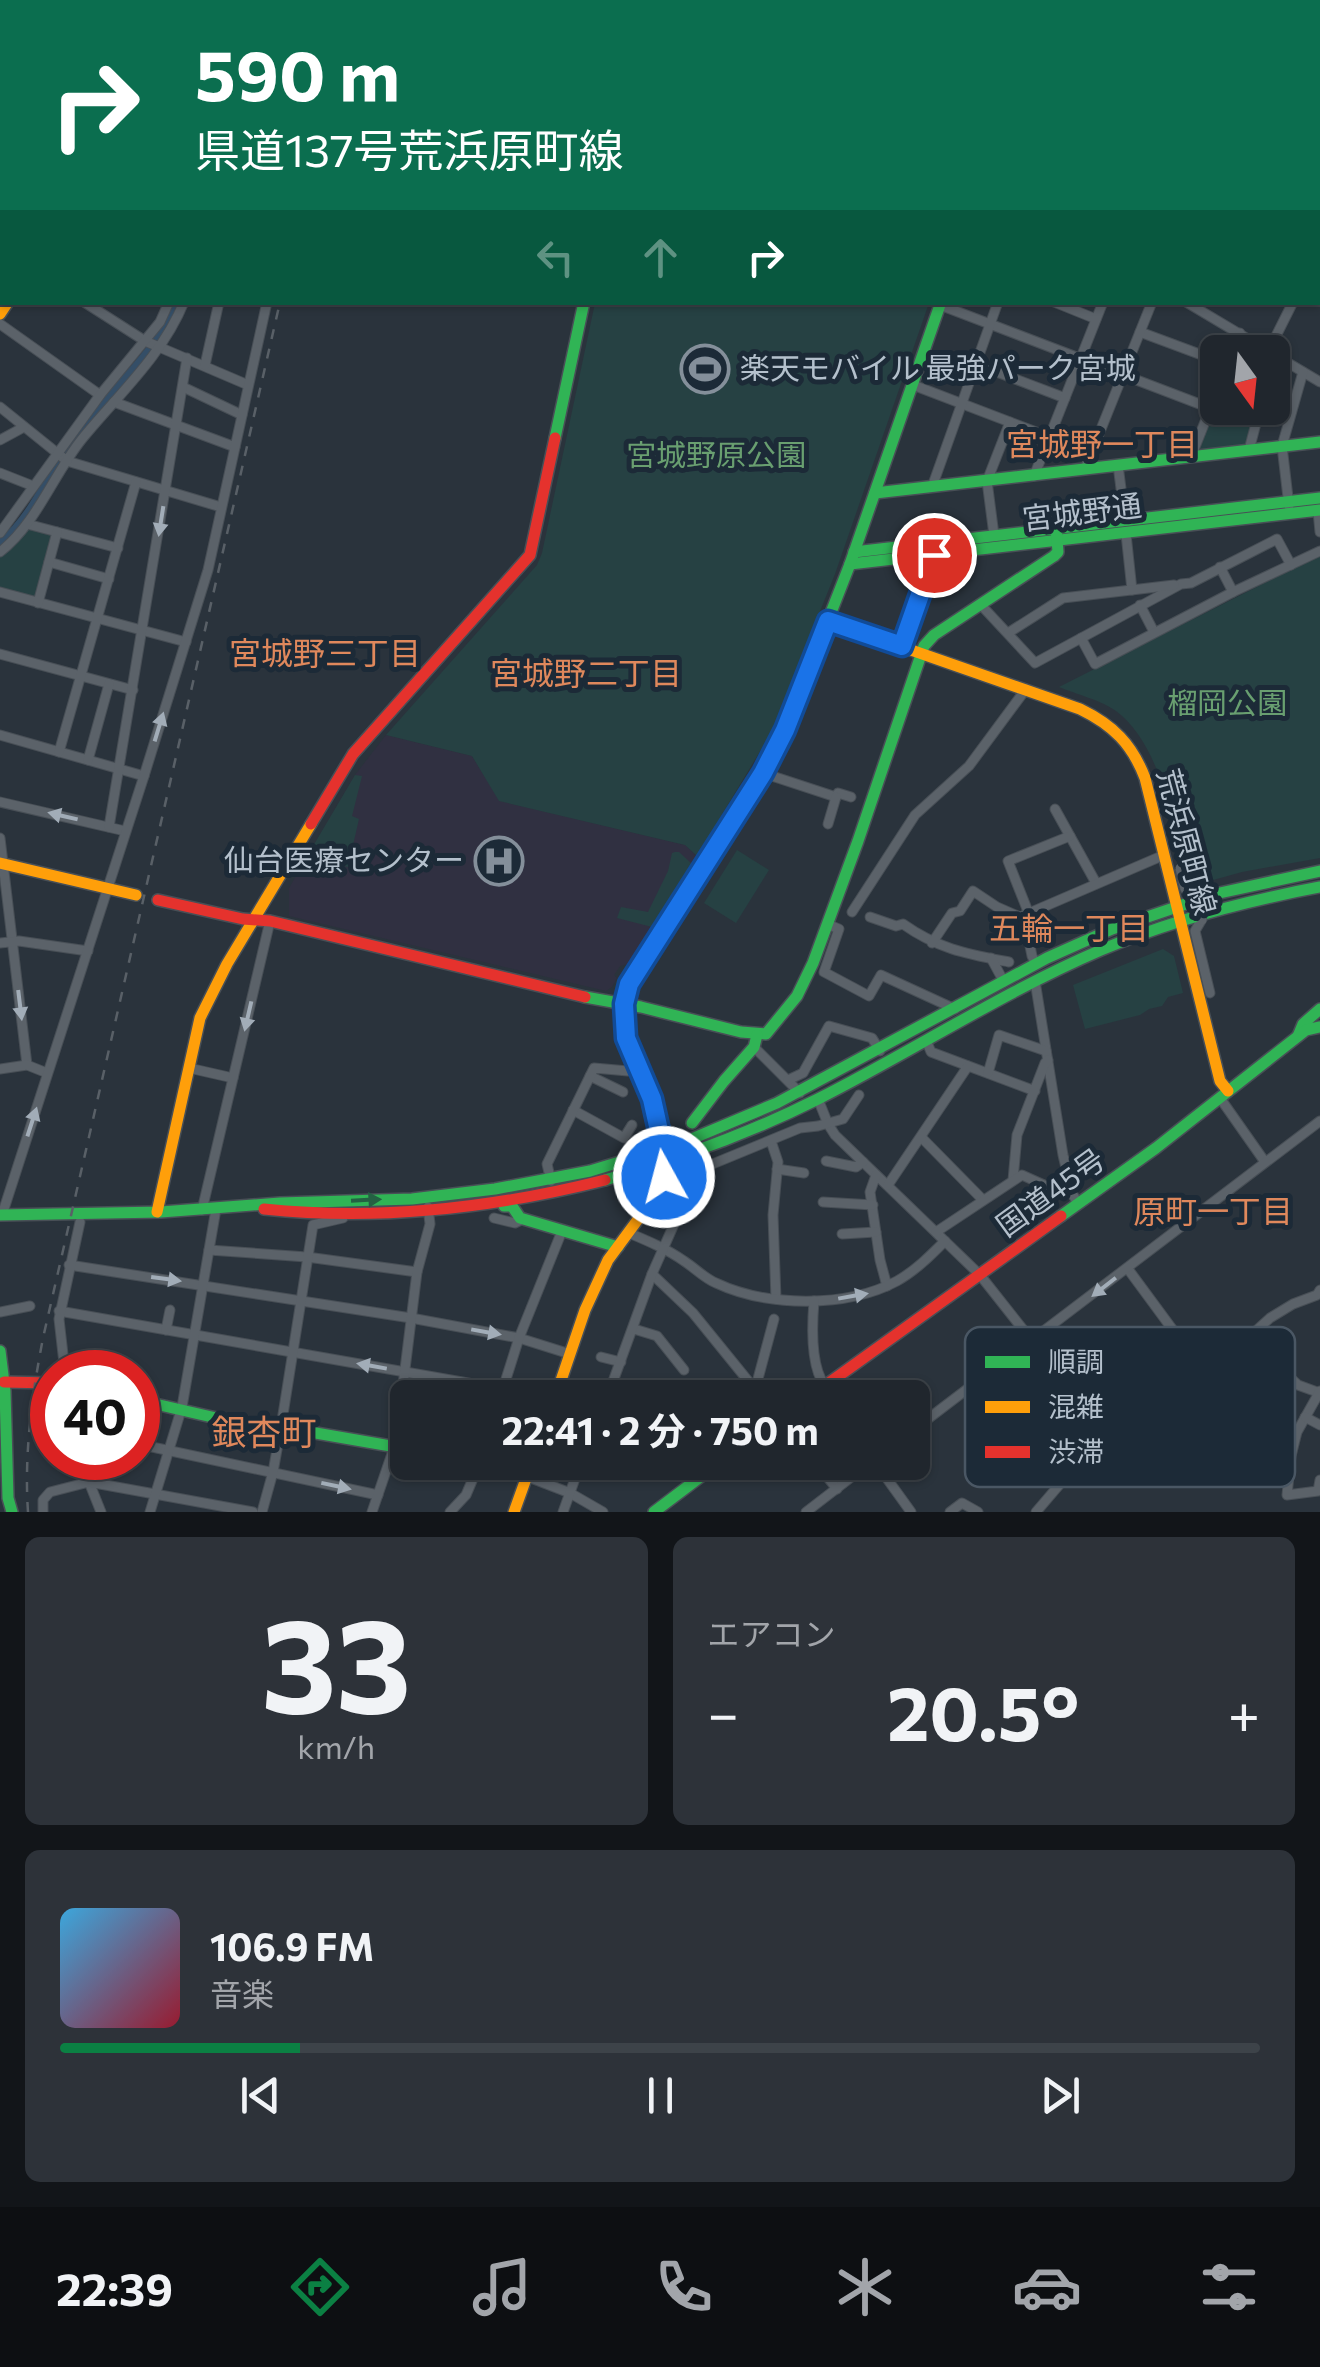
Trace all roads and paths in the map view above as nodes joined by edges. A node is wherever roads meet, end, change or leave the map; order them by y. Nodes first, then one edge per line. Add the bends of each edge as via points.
1 (89, 305) edge
2 (168, 305) edge
3 (183, 305) edge
4 (217, 305) edge
5 (266, 305) edge
6 (583, 305) edge
7 (941, 305) edge
8 (944, 305) edge
9 (997, 305) edge
10 (1061, 305) edge
11 (1102, 305) edge
12 (1151, 305) edge
13 (1191, 305) edge
14 (1292, 305) edge
15 (1096, 319) junction
16 (990, 322) junction
17 (0, 324) edge
18 (1140, 332) junction
19 (1240, 333) joint
20 (1243, 335) edge
21 (1276, 335) edge
22 (153, 344) junction
23 (1200, 354) edge
24 (187, 358) junction
25 (1081, 358) junction
26 (976, 364) junction
27 (1290, 364) edge
28 (205, 365) junction
29 (1303, 372) junction
30 (1123, 374) junction
31 (1320, 382) edge
32 (248, 384) junction
33 (913, 385) junction
34 (183, 388) junction
35 (100, 395) junction
36 (1064, 398) junction
37 (114, 402) junction
38 (962, 404) junction
39 (1200, 404) edge
40 (0, 407) edge
41 (242, 415) junction
42 (1010, 422) junction
43 (177, 425) junction
44 (1203, 425) edge
45 (1256, 425) edge
46 (24, 427) junction
47 (1049, 437) junction
48 (0, 440) edge
49 (1320, 442) edge
50 (235, 446) junction
51 (1282, 446) junction
52 (1249, 450) junction
53 (1191, 456) junction
54 (62, 457) junction
55 (1118, 465) junction
56 (1085, 469) junction
57 (0, 473) edge
58 (1034, 476) junction
59 (988, 481) junction
60 (136, 482) junction
61 (33, 486) junction
62 (932, 487) junction
63 (166, 491) junction
64 (875, 493) junction
65 (1319, 506) edge
66 (221, 507) junction
67 (1290, 508) junction
68 (27, 524) junction
69 (1125, 527) junction
70 (58, 532) junction
71 (1320, 532) edge
72 (0, 533) edge
73 (994, 535) junction
74 (1056, 535) junction
75 (118, 548) junction
76 (1320, 551) edge
77 (0, 552) edge
78 (934, 555) junction
79 (852, 558) junction
80 (49, 562) junction
81 (1291, 564) junction
82 (1220, 567) junction
83 (110, 579) junction
84 (1181, 584) junction
85 (1132, 590) junction
86 (0, 592) edge
87 (1233, 592) junction
88 (38, 603) junction
89 (980, 605) junction
90 (1140, 606) junction
91 (98, 619) junction
92 (828, 621) junction
93 (143, 630) junction
94 (1154, 632) junction
95 (1008, 633) junction
96 (1081, 638) junction
97 (186, 642) junction
98 (902, 646) junction
99 (920, 652) junction
100 (0, 654) edge
101 (81, 676) junction
102 (109, 684) junction
103 (1026, 689) junction
104 (133, 690) junction
105 (0, 735) edge
106 (59, 752) junction
107 (88, 760) junction
108 (120, 770) junction
109 (763, 773) junction
110 (144, 776) junction
111 (836, 797) junction
112 (851, 798) dead end
113 (0, 802) edge
114 (1056, 809) dead end
115 (828, 824) dead end
116 (109, 827) junction
117 (126, 831) junction
118 (1070, 836) junction
119 (0, 838) edge
120 (1164, 854) junction
121 (1, 863) edge
122 (1180, 868) dead end
123 (1320, 871) edge
124 (1271, 880) junction
125 (1096, 884) junction
126 (108, 887) junction
127 (1320, 887) edge
128 (136, 895) dead end
129 (1274, 895) junction
130 (158, 900) dead end
131 (1177, 906) junction
132 (852, 912) dead end
133 (1027, 914) junction
134 (870, 917) dead end
135 (253, 920) junction
136 (270, 920) junction
137 (1180, 920) junction
138 (827, 924) junction
139 (12, 942) junction
140 (932, 942) junction
141 (0, 943) edge
142 (88, 950) junction
143 (991, 958) junction
144 (1010, 962) dead end
145 (1036, 964) junction
146 (1004, 982) junction
147 (1035, 982) junction
148 (1210, 992) dead end
149 (624, 1004) junction
150 (955, 1009) junction
151 (1320, 1009) edge
152 (816, 1020) dead end
153 (829, 1026) junction
154 (1320, 1027) edge
155 (1298, 1036) junction
156 (926, 1040) junction
157 (756, 1041) junction
158 (880, 1050) junction
159 (1047, 1056) junction
160 (636, 1064) junction
161 (27, 1065) junction
162 (968, 1066) junction
163 (0, 1068) edge
164 (188, 1068) junction
165 (47, 1073) junction
166 (988, 1073) junction
167 (590, 1076) junction
168 (233, 1078) junction
169 (788, 1080) junction
170 (1034, 1091) junction
171 (622, 1092) dead end
172 (800, 1093) junction
173 (1224, 1095) junction
174 (859, 1096) dead end
175 (818, 1099) junction
176 (574, 1110) junction
177 (692, 1122) dead end
178 (1320, 1122) edge
179 (828, 1124) junction
180 (632, 1125) dead end
181 (920, 1137) junction
182 (771, 1141) junction
183 (664, 1156) junction
184 (826, 1161) dead end
185 (864, 1162) junction
186 (1265, 1162) junction
187 (777, 1169) junction
188 (804, 1173) dead end
189 (876, 1175) junction
190 (1013, 1180) junction
191 (550, 1181) junction
192 (888, 1185) junction
193 (572, 1189) junction
194 (1075, 1199) junction
195 (983, 1200) junction
196 (822, 1202) dead end
197 (428, 1204) junction
198 (873, 1205) junction
199 (236, 1206) junction
200 (475, 1206) junction
201 (209, 1209) junction
202 (158, 1212) junction
203 (1, 1215) edge
204 (350, 1215) junction
205 (494, 1218) dead end
206 (523, 1219) junction
207 (80, 1222) dead end
208 (562, 1231) junction
209 (876, 1232) junction
210 (936, 1232) junction
211 (628, 1234) junction
212 (842, 1234) dead end
213 (945, 1242) junction
214 (618, 1247) junction
215 (664, 1248) junction
216 (210, 1250) junction
217 (307, 1257) junction
218 (69, 1265) junction
219 (1128, 1269) junction
220 (417, 1272) junction
221 (652, 1274) junction
222 (980, 1276) junction
223 (203, 1284) junction
224 (887, 1286) junction
225 (1320, 1290) edge
226 (776, 1298) junction
227 (301, 1300) junction
228 (814, 1301) junction
229 (30, 1306) dead end
230 (60, 1310) junction
231 (170, 1310) dead end
232 (0, 1312) edge
233 (411, 1318) junction
234 (774, 1319) dead end
235 (1021, 1327) edge
236 (1053, 1327) edge
237 (1171, 1327) edge
238 (1260, 1327) edge
239 (634, 1329) junction
240 (166, 1330) junction
241 (195, 1334) junction
242 (520, 1338) junction
243 (62, 1350) edge
244 (0, 1351) edge
245 (293, 1351) junction
246 (570, 1354) junction
247 (601, 1357) dead end
248 (621, 1362) junction
249 (684, 1370) dead end
250 (404, 1372) junction
251 (404, 1380) edge
252 (441, 1380) edge
253 (505, 1380) edge
254 (561, 1380) edge
255 (614, 1380) edge
256 (747, 1380) edge
257 (759, 1380) edge
258 (820, 1380) edge
259 (833, 1380) edge
260 (1295, 1382) edge
261 (2, 1383) edge
262 (30, 1383) edge
263 (1320, 1392) edge
264 (965, 1393) edge
265 (160, 1406) edge
266 (181, 1411) junction
267 (1305, 1417) junction
268 (930, 1419) edge
269 (1320, 1424) edge
270 (281, 1427) junction
271 (1295, 1440) edge
272 (390, 1445) edge
273 (160, 1448) edge
274 (168, 1450) junction
275 (390, 1470) edge
276 (273, 1472) junction
277 (473, 1480) edge
278 (525, 1480) edge
279 (536, 1480) edge
280 (575, 1480) edge
281 (696, 1480) edge
282 (830, 1480) edge
283 (849, 1480) edge
284 (887, 1480) edge
285 (1320, 1480) edge
286 (89, 1482) junction
287 (1057, 1487) edge
288 (1287, 1487) edge
289 (837, 1489) junction
290 (570, 1493) junction
291 (156, 1494) junction
292 (378, 1495) junction
293 (4, 1499) edge
294 (12, 1512) edge
295 (43, 1512) edge
296 (102, 1512) edge
297 (150, 1512) edge
298 (253, 1512) edge
299 (262, 1512) edge
300 (372, 1512) edge
301 (450, 1512) edge
302 (514, 1512) edge
303 (563, 1512) edge
304 (604, 1512) edge
305 (654, 1512) edge
306 (806, 1512) edge
307 (911, 1512) edge
308 (950, 1512) edge
309 (978, 1512) edge
310 (1036, 1512) edge

1 - 22 street
2 - 22 street
3 - 22 street via 176,323
4 - 28 street
5 - 32 street
6 - 135 main road via 530,555 353,754
7 - 33 main road
8 - 16 street
9 - 16 street
10 - 15 street
11 - 15 street
12 - 18 street
13 - 19 street
14 - 21 street
15 - 25 street
16 - 25 street
16 - 26 street
17 - 35 street
18 - 23 street
18 - 30 street
19 - 20 street
22 - 24 street
22 - 35 street
22 - 37 street
24 - 28 street
24 - 34 street
25 - 30 street
25 - 36 street
26 - 36 street
26 - 38 street
27 - 29 street
28 - 32 street
29 - 31 street
29 - 51 street
30 - 39 street
30 - 56 street
32 - 41 street
33 - 38 street
33 - 64 main road
34 - 41 street
34 - 43 street
35 - 54 street
36 - 47 street
37 - 43 street
37 - 54 street
38 - 42 street
38 - 62 street
40 - 46 street
41 - 50 street
42 - 47 street
42 - 59 street
43 - 50 street
43 - 63 street
44 - 53 street
45 - 52 street
46 - 48 street
46 - 54 street
47 - 58 street
49 - 51 main road
50 - 66 street
51 - 52 main road
51 - 67 street
52 - 53 main road
53 - 55 main road
54 - 60 street
54 - 61 street
54 - 68 street
55 - 56 main road
55 - 69 street
56 - 58 main road
57 - 61 street
58 - 59 main road
59 - 62 main road
59 - 73 street
60 - 63 street
60 - 75 street
61 - 72 street
62 - 64 main road
63 - 66 street
63 -> 93 street
64 - 79 main road
65 - 67 main road, 宮城野通
65 - 71 street
66 - 97 street
67 - 69 main road, 宮城野通
68 - 70 street
68 - 77 street
69 - 74 main road, 宮城野通
69 - 85 street
70 - 75 street
70 - 80 street
73 - 74 main road, 宮城野通
73 - 79 main road, 宮城野通
74 - 78 main road, 宮城野通
74 - 89 main road via 1054,556
75 - 83 street
76 - 81 street
78 - 79 main road, 宮城野通
78 - 98 street
79 - 92 main road
80 - 83 street
80 - 88 street
81 - 82 street via 1277,538
81 - 87 street
82 - 84 street
82 - 87 street
83 - 91 street
84 - 85 street
84 - 90 street
85 - 95 street via 1063,598
86 - 88 street
87 - 94 street
88 - 91 street
89 - 95 street
89 - 99 main road via 934,634
90 - 94 street
90 - 96 street
91 - 93 street
91 - 101 street
92 - 98 main road, 荒浜原町線
92 - 109 main road
93 - 97 street
93 - 104 street
94 - 96 street via 1095,664
95 - 96 street via 1035,662
110 -> 97 street
98 - 99 main road, 荒浜原町線
99 - 103 main road, 荒浜原町線
99 - 138 main road
100 - 101 street
101 - 102 street
101 - 106 street
102 - 104 street
102 - 107 street
103 - 120 main road, 荒浜原町線 via 1102,719 1128,742 1145,778
103 - 132 street via 969,766 916,816
104 - 108 street
105 - 106 street
106 - 107 street
107 - 108 street
108 - 110 street
108 - 116 street
109 - 111 street
109 - 149 main road via 629,984
110 - 117 street
111 - 112 street
111 - 115 street
116 -> 113 street
114 - 118 street
116 - 117 street
117 - 126 street
118 - 125 street
118 - 133 street via 1008,861
119 - 121 street
120 - 125 street
120 - 131 main road, 荒浜原町線
121 - 126 main road
121 - 139 street
122 - 148 street, bridge via 1202,919 1195,932
123 - 124 main road
124 - 129 street
124 - 131 main road
125 - 133 street
126 - 128 main road
126 - 142 street
127 - 129 main road
129 - 137 main road
130 - 135 main road
131 - 137 main road, 荒浜原町線
131 - 145 main road
133 - 140 street via 1012,915 972,890
133 - 145 street
134 - 140 street via 903,924
135 - 136 main road
135 - 164 main road via 206,1002
136 - 149 main road
136 -> 168 street
137 - 147 main road
137 - 173 main road, 荒浜原町線
138 - 150 street via 839,929 824,972 868,996 882,975
138 - 157 main road via 797,996
139 - 141 street
139 - 142 street
139 -> 161 street
140 - 143 street
142 - 165 street
143 - 144 street
143 - 146 street
145 - 146 main road
146 - 150 main road
147 - 156 main road
147 - 159 street
149 - 157 main road
149 - 160 main road
150 - 158 main road
151 - 155 main road
152 - 153 street
153 - 158 street via 872,1038
153 - 169 street via 802,1073
154 - 155 main road, 国道45号
155 - 173 main road, 国道45号
156 - 162 street via 931,1052
156 - 175 main road
157 - 169 street
157 - 177 main road
158 - 172 main road
159 - 166 street via 999,1036
159 - 170 street
159 - 194 street
160 - 167 street via 628,1071 594,1068
160 - 183 main road via 651,1095
161 - 163 street
161 - 165 street
162 - 166 street
162 - 181 street
164 - 168 street
164 - 202 main road
203 -> 165 street
166 - 170 street
167 - 171 street
167 - 176 street
168 - 201 street
169 - 172 street
170 - 190 street via 1017,1135
172 - 183 main road
173 - 186 street
173 - 194 main road, 国道45号
174 - 179 street via 842,1119
175 - 179 street
175 - 183 main road via 755,1128
176 - 180 street via 624,1138
176 - 191 street via 546,1164
178 - 186 street
179 - 182 street
179 - 185 street
181 - 192 street
181 - 195 street
182 - 187 street
182 - 215 street via 698,1170
183 - 191 main road
183 - 193 main road
183 - 211 main road via 659,1191
184 - 185 street via 856,1167
185 - 189 street
186 - 219 street
187 - 188 street
187 - 226 street
189 - 192 street
189 - 198 street
190 - 194 street via 1022,1176
190 - 195 street
191 - 197 main road
192 - 210 street
193 - 200 main road
193 - 206 main road via 523,1203
194 - 222 main road, 国道45号
195 - 210 street
196 - 198 street
199 -> 197 main road
197 - 200 main road
197 - 204 main road
197 - 220 street via 430,1224
198 - 209 street
199 - 201 main road
199 - 204 main road
200 - 206 main road via 512,1206
201 - 202 main road
201 - 216 street
202 - 203 main road
204 - 217 street via 313,1225
205 - 206 street
206 - 208 main road
207 - 218 street
208 - 214 main road
208 - 242 street
209 - 212 street
209 - 224 street
210 - 213 street
211 - 214 main road
211 - 215 street
213 - 222 street
213 - 224 street
214 - 246 main road
215 - 221 street
215 - 226 street via 710,1281
216 - 217 street
216 - 223 street
217 - 220 street
217 - 227 street
218 -> 223 street
218 - 230 street
219 -> 236 street
219 - 237 street
220 - 233 street
221 - 239 street
221 - 256 street
222 - 235 street
222 - 259 main road, 国道45号
223 - 227 street
223 - 241 street
228 -> 224 street
225 - 238 street
226 - 228 street
227 - 233 street
227 - 245 street
228 - 258 street
229 - 232 street
230 - 240 street
230 - 243 street
231 - 240 street
233 -> 242 street
233 - 250 street
234 - 257 street
239 - 248 street
239 - 249 street via 657,1336
240 - 241 street
241 - 245 street
241 - 266 street
242 - 246 street
242 - 253 street
244 - 261 main road
250 -> 245 street
245 - 270 street
246 - 254 main road
247 - 248 street
248 - 255 street
250 - 251 street
250 - 252 street
260 - 263 street
261 - 262 main road
261 - 293 main road
263 - 267 street
264 - 268 street
265 - 266 main road
266 - 270 main road
266 - 274 street
267 - 269 street
267 - 271 street
270 - 272 main road
270 - 276 street
273 - 274 street
274 - 276 street
274 - 291 street
275 - 292 street
276 -> 292 street
276 - 299 street
277 - 301 street
278 - 302 main road
279 - 290 street
280 - 290 street
281 - 305 main road
282 - 289 street
283 - 289 street
284 - 307 street
285 - 288 street via 1318,1491 1286,1495
286 - 291 street
286 - 295 street via 50,1492
286 - 296 street
287 - 310 street
289 - 306 street
290 - 303 street
290 - 304 street
291 - 297 street
291 - 298 street
292 - 300 street
293 - 294 main road
308 - 309 street via 962,1503

